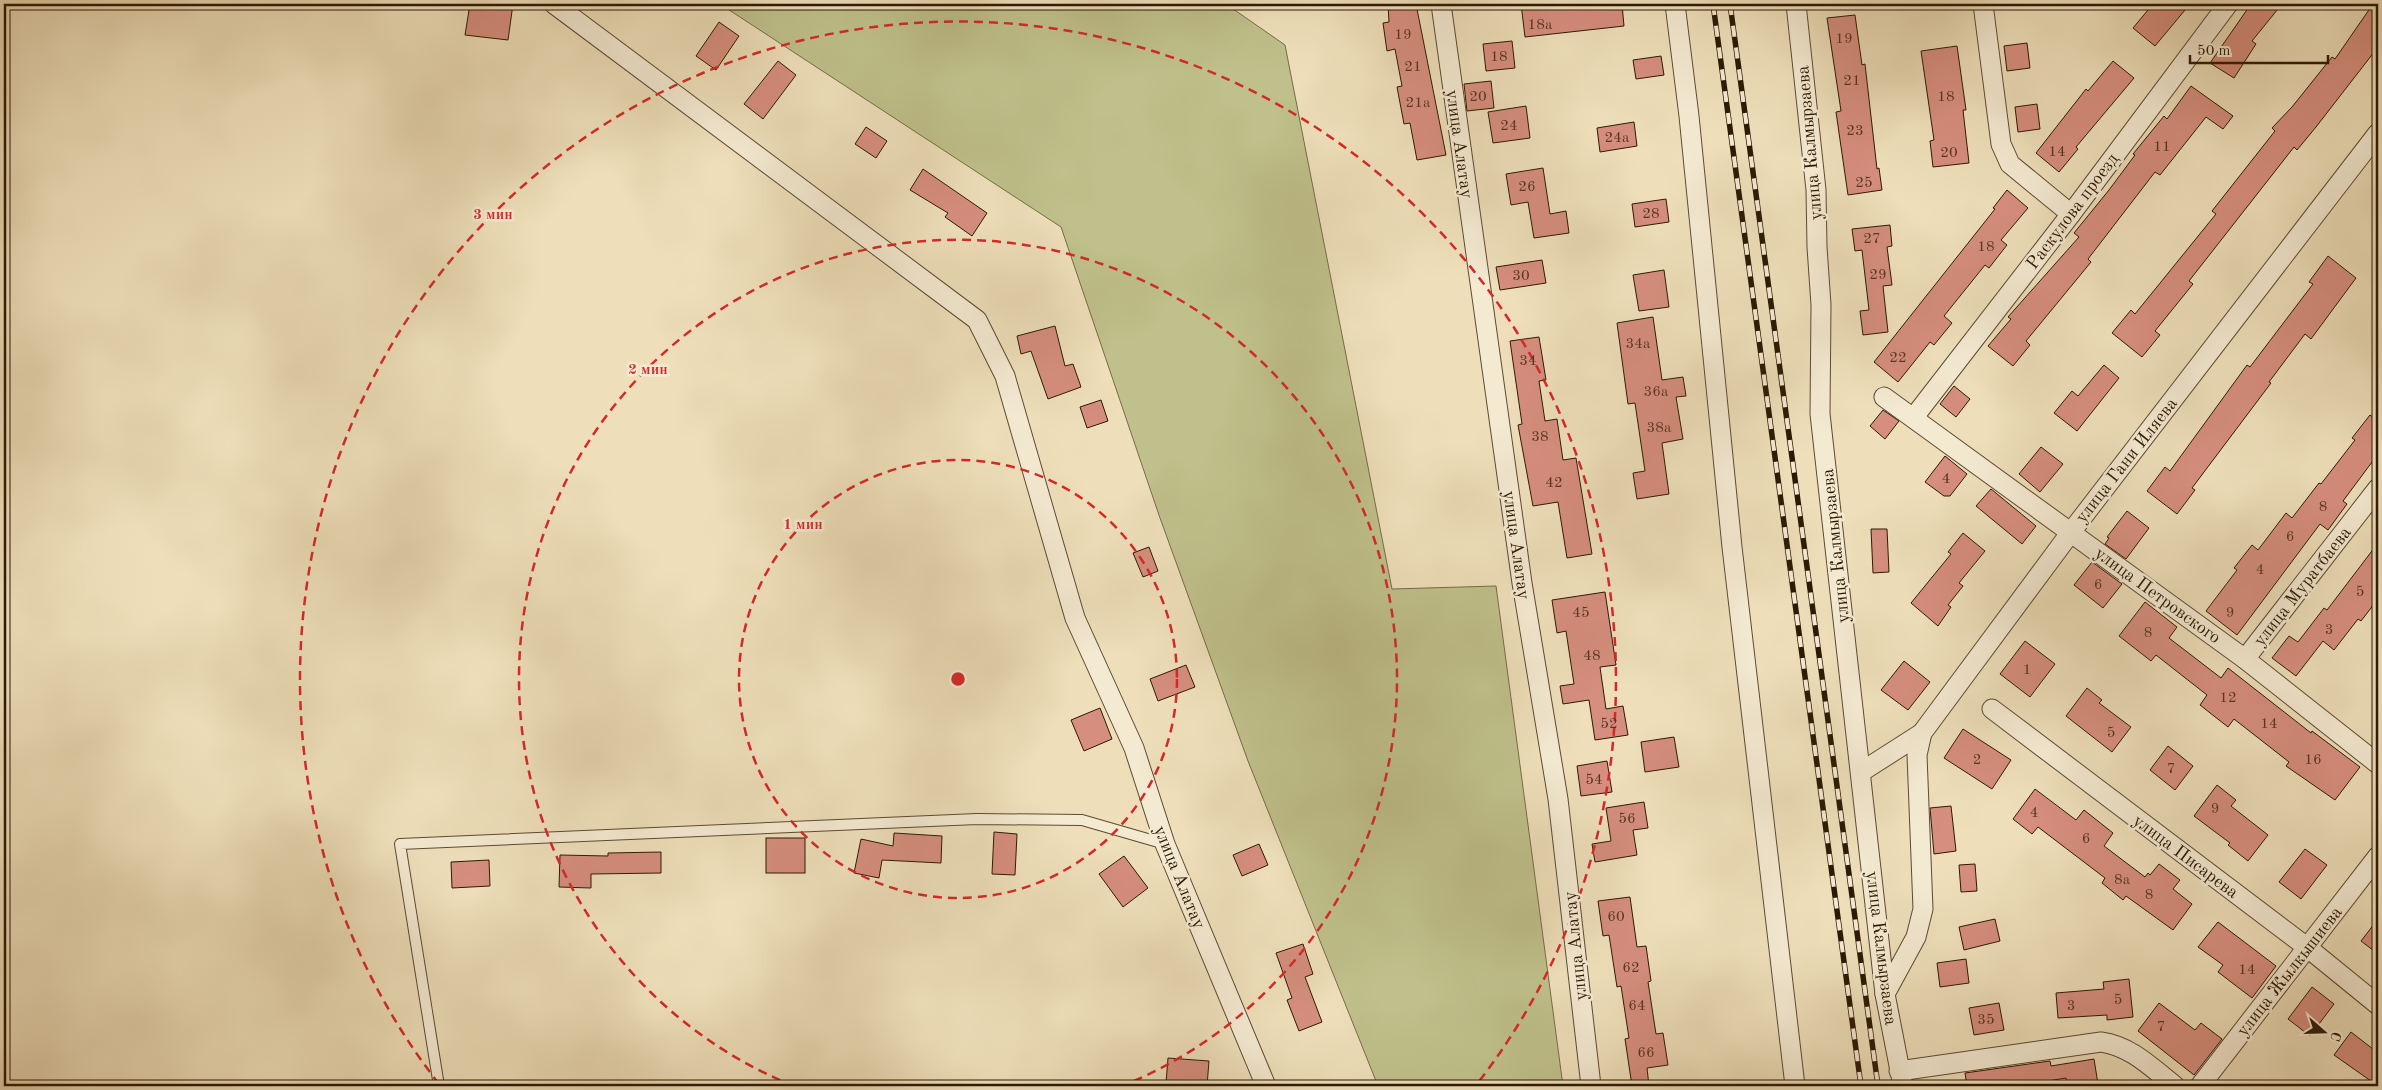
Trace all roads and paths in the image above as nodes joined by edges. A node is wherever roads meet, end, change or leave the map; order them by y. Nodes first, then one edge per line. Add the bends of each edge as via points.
1 (554, 4) edge
2 (1441, 4) edge
3 (1675, 4) edge
4 (1796, 4) edge
5 (1983, 4) edge
6 (2228, 4) edge
7 (2378, 133) edge
8 (2070, 214) junction
9 (1884, 397) dead end
10 (1914, 417) junction
11 (2378, 488) edge
12 (2071, 532) junction
13 (2245, 659) junction
14 (1992, 709) dead end
15 (1922, 733) junction
16 (2378, 764) edge
17 (1861, 772) junction
18 (1165, 844) junction
19 (2378, 856) edge
20 (2308, 948) junction
21 (1886, 994) junction
22 (2378, 1004) edge
23 (1901, 1079) edge
24 (439, 1086) edge
25 (1266, 1086) edge
26 (1590, 1086) edge
27 (1796, 1086) edge
28 (2175, 1086) edge
29 (2200, 1086) edge

1 - 18 street, улица Алатау via 977,320 1005,376 1075,618 1134,748
2 - 26 street, улица Алатау via 1522,582 1558,800
3 - 27 street via 1732,547
4 - 17 street, улица Калмырзаева via 1816,190 1821,305 1820,414
5 - 8 street via 2005,156 2010,164
6 - 8 street, Раскулова проезд
7 - 12 street, улица Гани Иляева
8 - 10 street, Раскулова проезд
9 - 10 street, улица Петровского
10 - 12 street, улица Петровского
11 - 13 street, улица Муратбаева
12 - 13 street, улица Петровского
12 - 15 street, улица Гани Иляева
13 - 16 street, улица Петровского
14 - 20 street, улица Писарева
15 - 17 street, улица Гани Иляева
15 - 21 street via 1917,755 1923,909 1916,937
17 - 21 street, улица Калмырзаева
18 - 24 lane via 1082,820 977,818 400,844
18 - 25 street, улица Алатау
19 - 20 street, улица Жылкышиева
20 - 22 street, улица Писарева
20 - 29 street, улица Жылкышиева
21 - 23 street, улица Калмырзаева
23 - 28 street via 2101,1042 2116,1044 2130,1051

